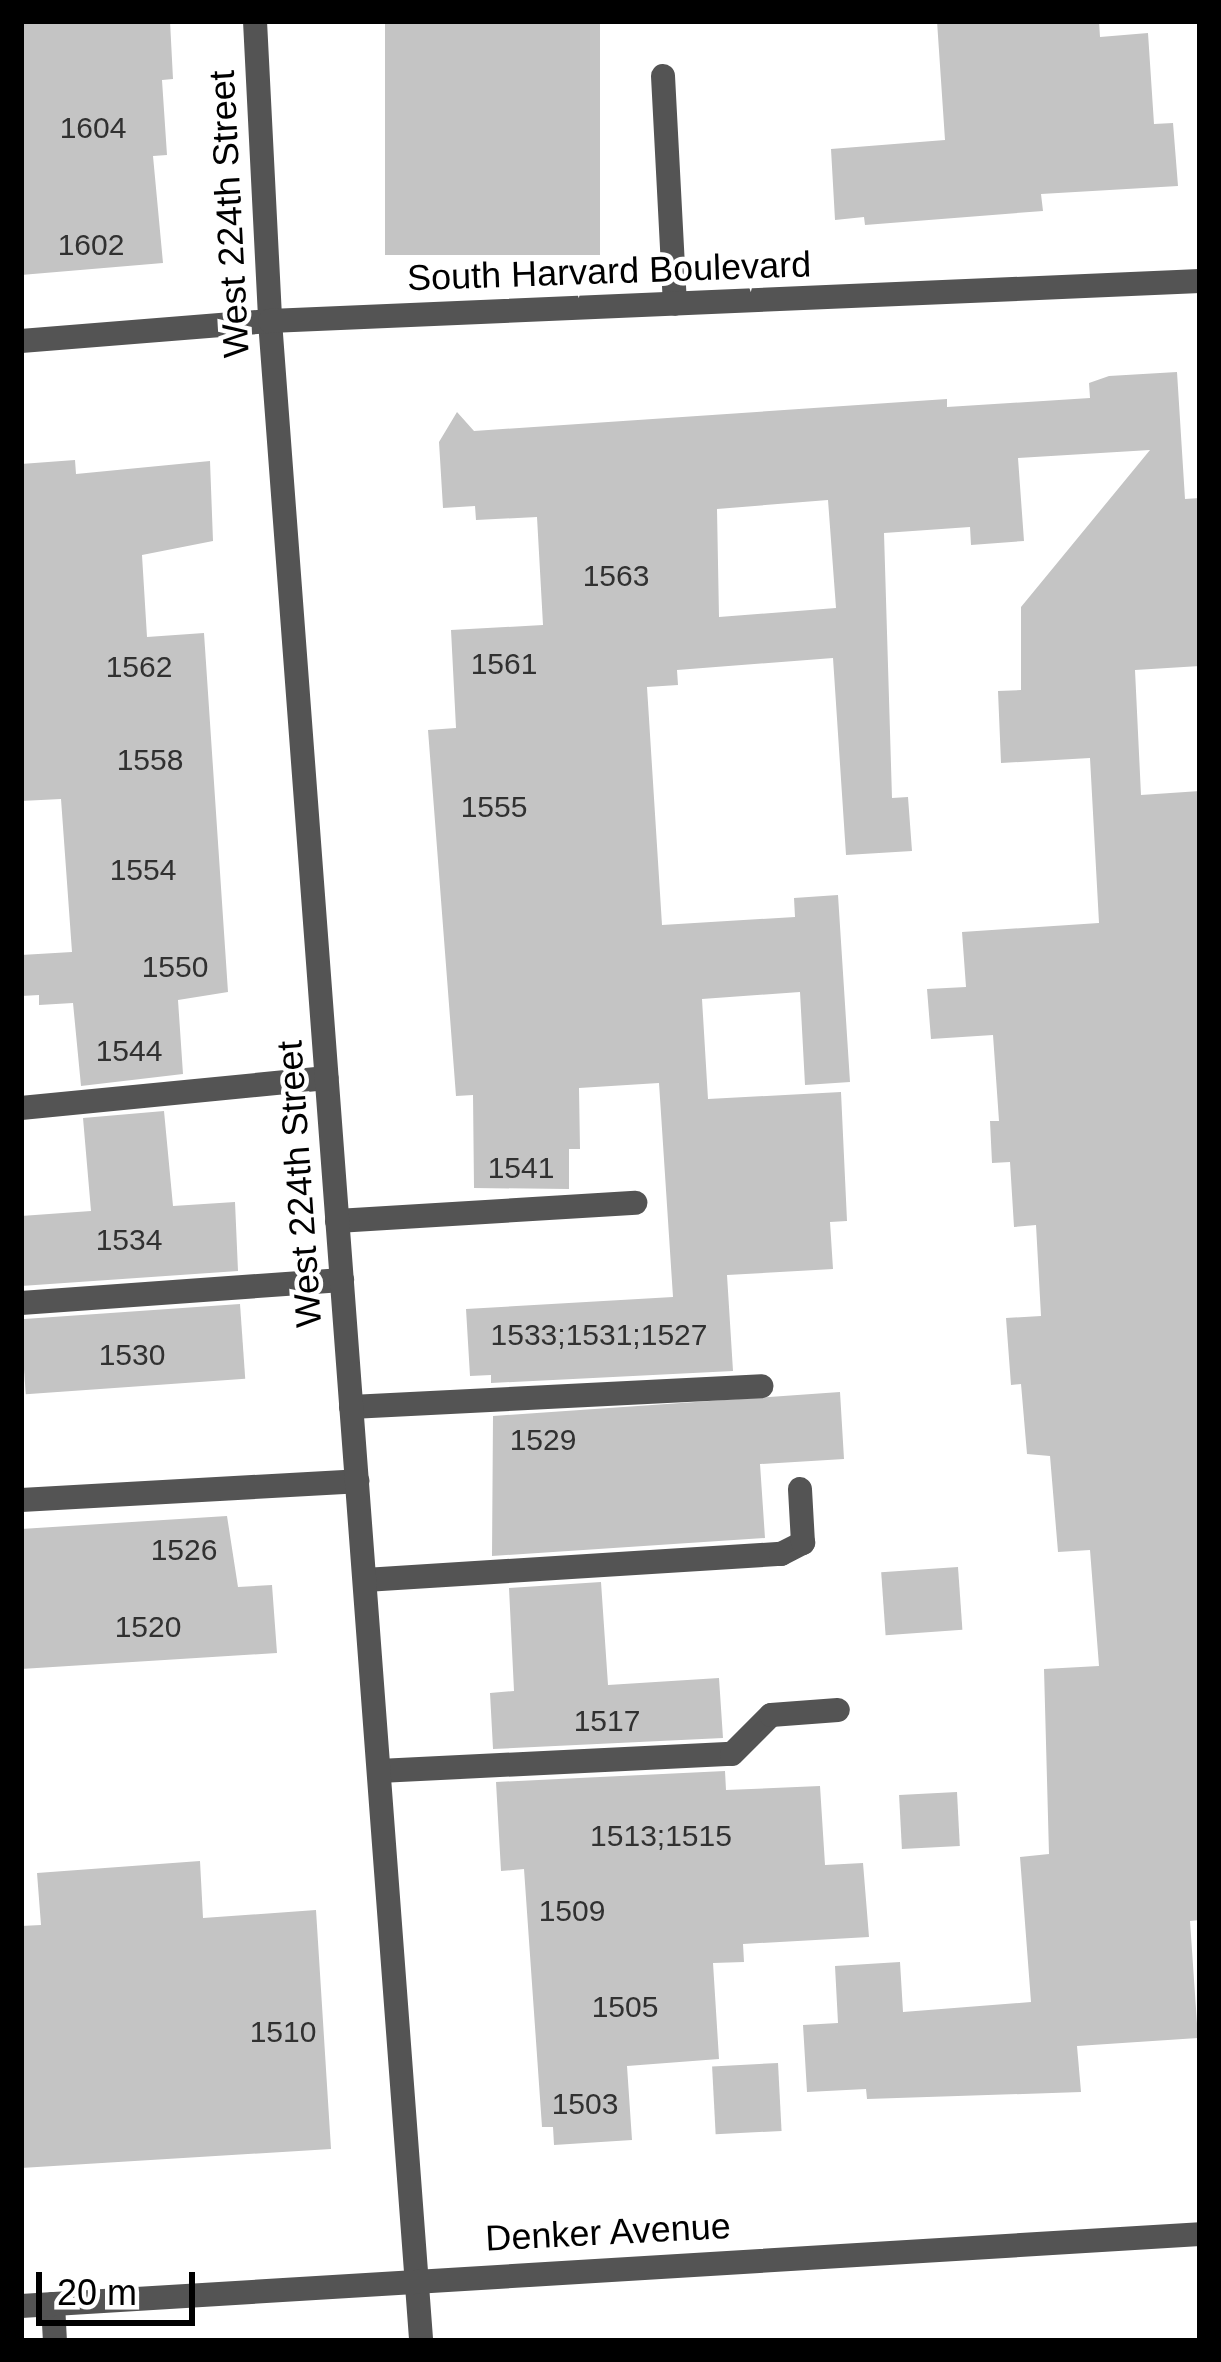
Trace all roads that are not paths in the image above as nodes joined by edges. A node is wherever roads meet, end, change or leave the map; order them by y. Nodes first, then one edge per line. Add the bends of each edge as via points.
1 (255, 21) edge
2 (663, 76) dead end
3 (1200, 281) edge
4 (675, 304) junction
5 (270, 321) junction
6 (21, 341) edge
7 (327, 1078) junction
8 (21, 1108) edge
9 (635, 1203) dead end
10 (337, 1221) junction
11 (342, 1280) junction
12 (21, 1303) edge
13 (761, 1386) dead end
14 (351, 1407) junction
15 (357, 1481) junction
16 (800, 1489) dead end
17 (21, 1500) edge
18 (365, 1580) junction
19 (838, 1710) dead end
20 (379, 1771) junction
21 (1200, 2234) edge
22 (417, 2280) junction
23 (53, 2304) junction
24 (21, 2306) edge
25 (55, 2341) edge
26 (421, 2341) edge

1 - 5 street, West 224th Street
2 - 4 street
3 - 4 street, South Harvard Boulevard
4 - 5 street, South Harvard Boulevard
5 - 6 street, South Harvard Boulevard
5 - 7 street, West 224th Street
7 - 8 street
7 - 10 street, West 224th Street
9 - 10 street
10 - 11 street, West 224th Street
11 - 12 street
11 - 14 street, West 224th Street
13 - 14 street
14 - 15 street, West 224th Street
15 - 17 street
15 - 18 street, West 224th Street
16 - 18 street via 802,1543 781,1555
18 - 20 street, West 224th Street
19 - 20 street via 771,1715 732,1754
20 - 22 street, West 224th Street
21 - 22 street, Denker Avenue
22 - 23 street, Denker Avenue
22 - 26 street, West 224th Street
23 - 24 street, Denker Avenue
23 - 25 street

